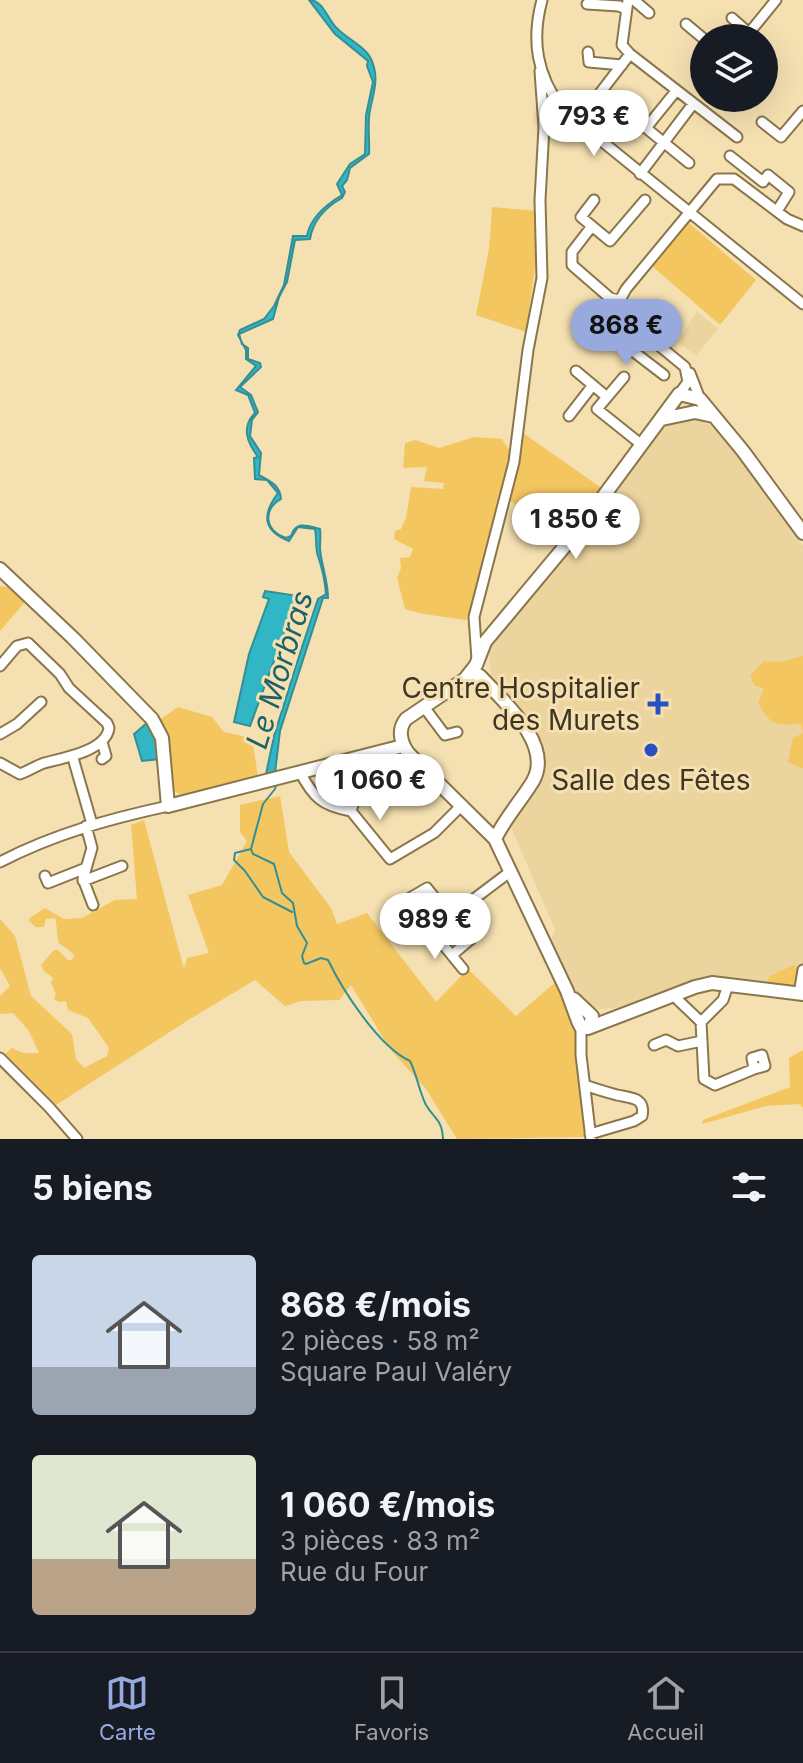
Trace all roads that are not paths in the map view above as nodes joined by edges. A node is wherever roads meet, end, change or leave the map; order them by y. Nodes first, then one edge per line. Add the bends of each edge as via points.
1 (542, 0) edge
2 (634, 0) edge
3 (776, 0) edge
4 (587, 4) dead end
5 (627, 4) edge
6 (649, 13) dead end
7 (732, 18) dead end
8 (686, 24) dead end
9 (737, 24) edge
10 (756, 24) edge
11 (690, 27) edge
12 (588, 52) dead end
13 (630, 54) junction
14 (622, 65) junction
15 (540, 71) junction
16 (676, 91) junction
17 (556, 102) junction
18 (690, 102) edge
19 (690, 108) edge
20 (587, 110) dead end
21 (803, 111) edge
22 (704, 112) edge
23 (628, 121) dead end
24 (762, 122) dead end
25 (544, 127) junction
26 (646, 128) junction
27 (737, 137) dead end
28 (663, 142) junction
29 (730, 156) dead end
30 (689, 163) dead end
31 (640, 174) junction
32 (594, 200) dead end
33 (645, 200) dead end
34 (777, 211) junction
35 (688, 212) junction
36 (592, 226) junction
37 (803, 226) edge
38 (620, 300) junction
39 (803, 304) edge
40 (608, 332) dead end
41 (646, 334) junction
42 (632, 351) junction
43 (685, 367) junction
44 (576, 371) dead end
45 (664, 375) dead end
46 (624, 377) dead end
47 (593, 385) junction
48 (679, 394) junction
49 (607, 397) junction
50 (700, 399) junction
51 (695, 412) junction
52 (569, 416) dead end
53 (713, 416) junction
54 (661, 419) junction
55 (642, 445) junction
56 (803, 533) edge
57 (0, 569) edge
58 (480, 639) junction
59 (0, 666) edge
60 (476, 668) junction
61 (41, 702) dead end
62 (424, 707) junction
63 (457, 732) dead end
64 (0, 734) edge
65 (102, 742) junction
66 (403, 746) junction
67 (73, 758) junction
68 (102, 759) dead end
69 (337, 762) junction
70 (0, 763) edge
71 (300, 772) junction
72 (168, 806) junction
73 (461, 806) junction
74 (351, 811) junction
75 (89, 825) junction
76 (495, 839) junction
77 (0, 862) edge
78 (122, 866) dead end
79 (86, 868) junction
80 (511, 871) junction
81 (45, 876) dead end
82 (83, 881) junction
83 (93, 905) dead end
84 (450, 917) junction
85 (432, 931) junction
86 (471, 939) dead end
87 (452, 955) junction
88 (463, 969) dead end
89 (803, 970) edge
90 (728, 985) junction
91 (801, 994) edge
92 (678, 1000) dead end
93 (586, 1021) junction
94 (701, 1022) junction
95 (702, 1041) junction
96 (654, 1045) dead end
97 (0, 1058) edge
98 (754, 1069) dead end
99 (585, 1085) junction
100 (590, 1137) edge
101 (77, 1139) edge

1 - 15 street via 536,28
2 - 6 street
3 - 10 street
4 - 5 street
5 - 13 street via 620,42
7 - 9 street
8 - 11 street
12 - 14 street via 589,62
13 - 14 street
13 - 16 street
14 - 20 street
15 - 17 street
15 - 25 street
16 - 18 street
16 - 26 street
17 - 25 street
17 - 31 street
19 - 28 street
21 - 24 street via 781,137
22 - 27 street
23 - 26 street
25 - 58 street via 542,278 514,462 474,617
26 - 28 street
28 - 30 street
28 - 31 street
29 - 34 street via 763,182 768,175 789,192
31 - 35 street
32 - 36 street via 581,217
33 - 36 street via 610,241
34 - 35 street via 734,179 723,178 712,183
34 - 37 street
35 - 38 street
35 - 39 street
36 - 38 street via 572,252 572,265 610,298
38 - 41 street via 624,316
40 - 42 street
41 - 42 street
41 - 43 street
42 - 45 street
43 - 48 street via 688,382
43 - 50 street
44 - 47 street
46 - 49 street
47 - 49 street
47 - 52 street
48 - 50 main road
48 - 51 main road
48 - 54 main road
49 - 55 street via 597,409
50 - 53 main road
51 - 53 main road
51 - 54 main road
53 - 56 main road
54 - 55 main road
55 - 58 main road via 580,528
57 - 72 main road via 152,719 162,738
58 - 60 main road
59 - 65 street via 19,644 29,644 107,723 108,735
60 - 62 main road
60 - 76 main road via 529,732 537,754 538,771
61 - 64 street
62 - 63 street via 445,735
62 - 66 main road via 403,722
65 - 67 street
65 - 68 street
66 - 69 main road
66 - 73 main road
67 - 70 street via 20,774
67 - 75 street
69 - 71 main road
69 - 74 street
71 - 72 main road
71 - 74 street via 309,790 328,807
72 - 75 street
73 - 74 street via 434,833 390,859
73 - 76 main road
75 - 77 street
75 - 79 street via 92,846
76 - 80 main road
78 - 82 street
79 - 81 street via 48,883
79 - 82 street
80 - 84 street
80 - 93 main road
82 - 83 street
84 - 85 street
84 - 85 street via 427,888 410,898
85 - 87 street
86 - 87 street
87 - 88 street
89 - 91 street
90 - 91 main road
90 - 93 main road via 695,987 624,1015
90 - 94 street via 726,996
92 - 94 street
93 - 99 street
94 - 95 street
95 - 96 street
95 - 98 street via 708,1083
97 - 101 street
99 - 100 street
99 - 100 street via 633,1097 643,1109 634,1121

